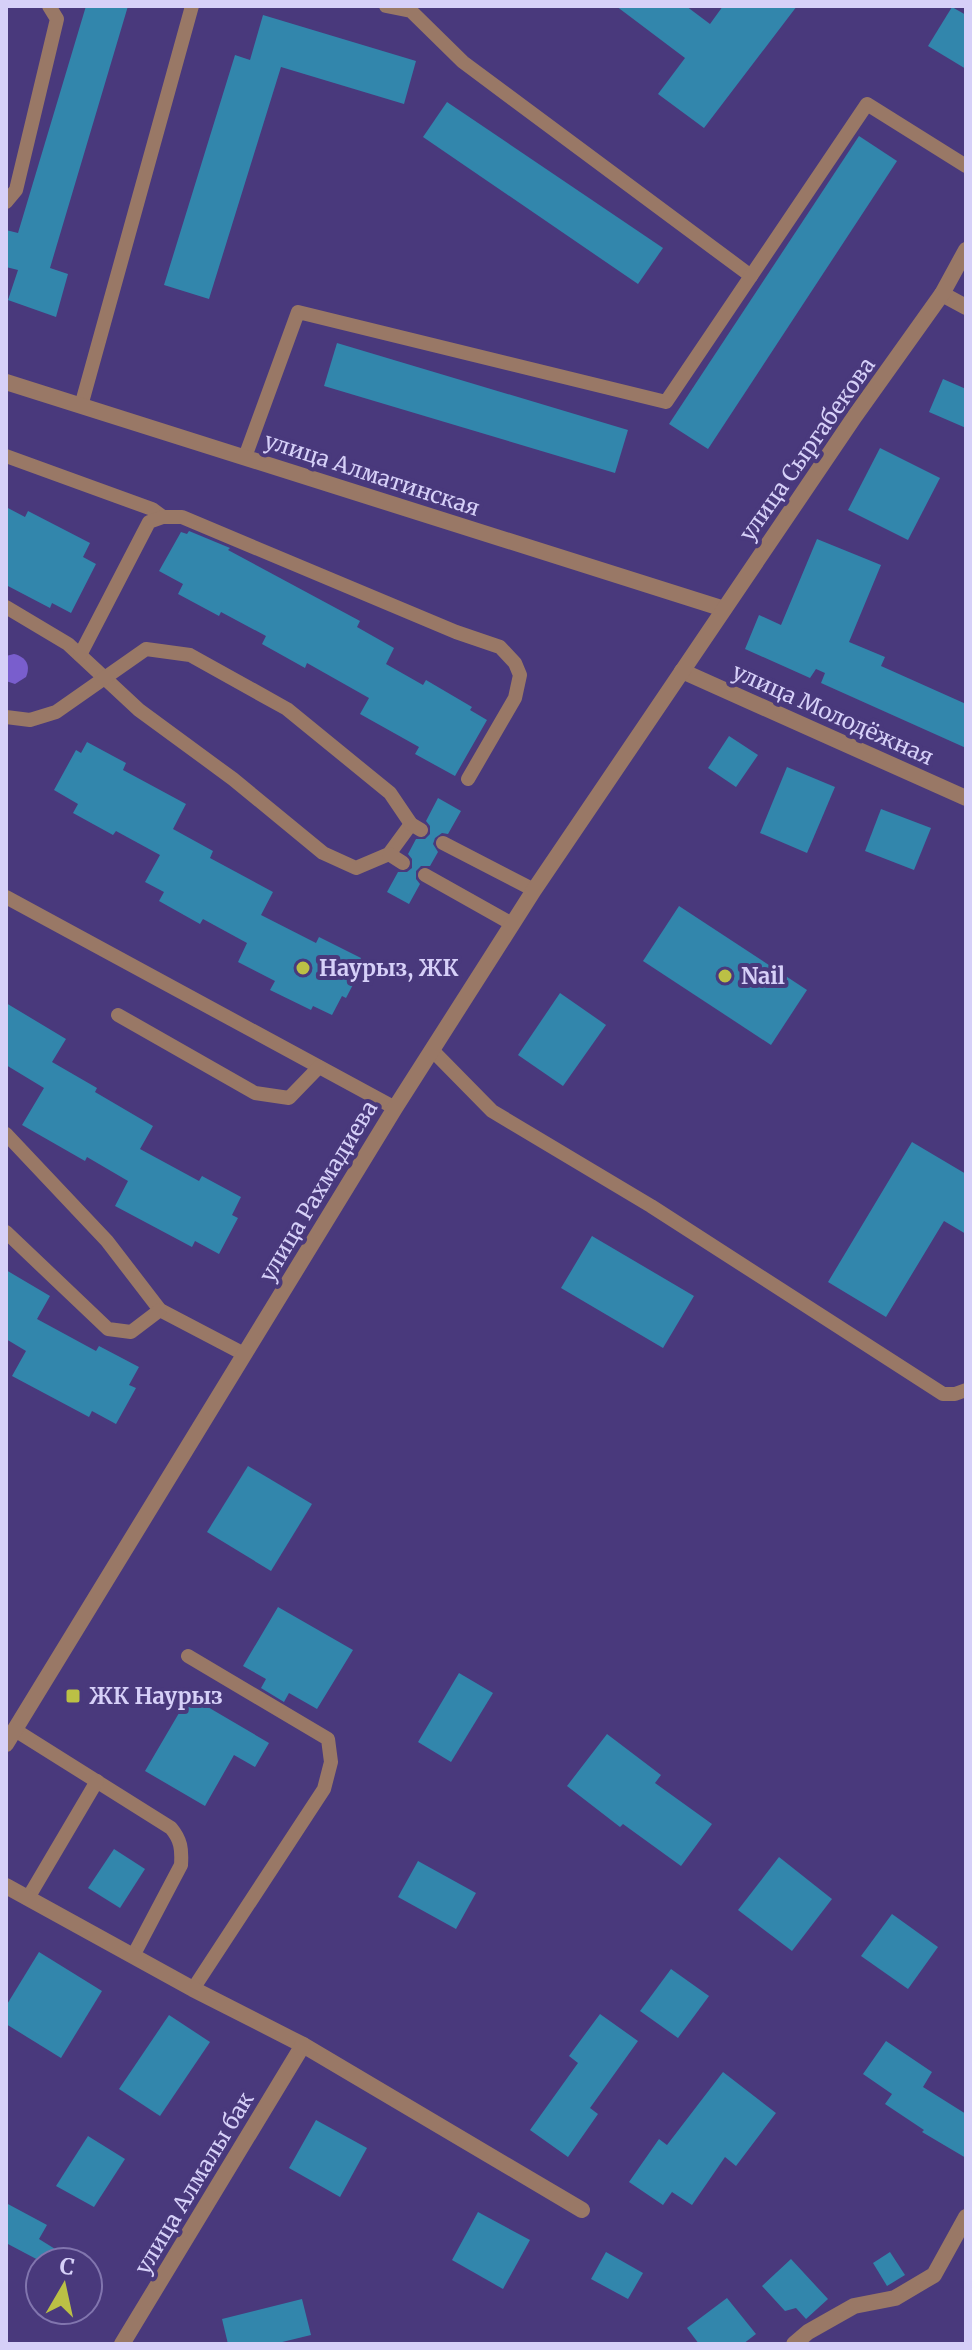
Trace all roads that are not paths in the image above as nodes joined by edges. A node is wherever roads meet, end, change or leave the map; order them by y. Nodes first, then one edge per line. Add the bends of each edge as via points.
1 (49, 6) edge
2 (192, 6) edge
3 (386, 6) edge
4 (412, 8) edge
5 (966, 166) edge
6 (6, 202) edge
7 (966, 250) edge
8 (751, 276) junction
9 (942, 294) junction
10 (966, 307) edge
11 (6, 382) edge
12 (81, 406) junction
13 (6, 456) edge
14 (245, 457) junction
15 (163, 517) junction
16 (6, 607) edge
17 (724, 609) junction
18 (80, 655) junction
19 (682, 671) junction
20 (105, 678) junction
21 (6, 717) edge
22 (468, 779) dead end
23 (966, 798) edge
24 (443, 843) dead end
25 (389, 854) junction
26 (403, 863) dead end
27 (425, 875) dead end
28 (534, 890) junction
29 (6, 897) edge
30 (512, 924) junction
31 (118, 1015) dead end
32 (432, 1050) junction
33 (319, 1067) junction
34 (395, 1108) junction
35 (6, 1134) edge
36 (6, 1232) edge
37 (160, 1310) junction
38 (244, 1354) junction
39 (966, 1390) edge
40 (188, 1656) dead end
41 (10, 1737) edge
42 (97, 1781) junction
43 (6, 1886) edge
44 (28, 1898) junction
45 (133, 1956) junction
46 (193, 1989) junction
47 (303, 2045) junction
48 (582, 2210) dead end
49 (966, 2217) edge
50 (122, 2344) edge
51 (794, 2344) edge

1 - 6 lane via 57,19 16,190
2 - 12 lane
3 - 4 lane
4 - 8 lane via 463,62
5 - 8 lane via 867,104
7 - 9 street, улица Сыргабекова
8 - 14 lane via 666,402 298,312
9 - 10 street
9 - 17 street, улица Сыргабекова
11 - 12 street, улица Алматинская
12 - 14 street, улица Алматинская
13 - 15 lane
14 - 17 street, улица Алматинская
15 - 18 lane via 149,522
15 - 22 lane via 182,517 500,647 515,663 520,683
16 - 18 lane
17 - 19 street, улица Сыргабекова
18 - 20 lane
19 - 23 street, улица Молодёжная
19 - 28 street, улица Рахмадиева
20 - 21 lane via 56,712 30,720
20 - 25 lane via 323,853 356,868
20 - 25 lane via 146,649 190,655 287,709 390,793 416,827
24 - 28 lane
25 - 26 lane
27 - 30 lane
28 - 30 street, улица Рахмадиева
29 - 33 lane
30 - 32 street, улица Рахмадиева
31 - 33 lane via 255,1093 289,1098
32 - 34 street, улица Рахмадиева
32 - 39 lane via 492,1111 651,1206 943,1394
33 - 34 lane
34 - 38 street, улица Рахмадиева
35 - 37 lane via 107,1241
36 - 37 lane via 108,1329 131,1332
37 - 38 lane
38 - 41 street, улица Рахмадиева
40 - 46 lane via 328,1739 331,1762 324,1789
41 - 42 lane
42 - 44 lane
42 - 45 lane via 171,1828 182,1849 181,1865
43 - 44 street
44 - 45 street
45 - 46 street
46 - 47 street
47 - 48 street
47 - 50 street, улица Алмалы бак
49 - 51 street via 934,2275 895,2298 854,2306

